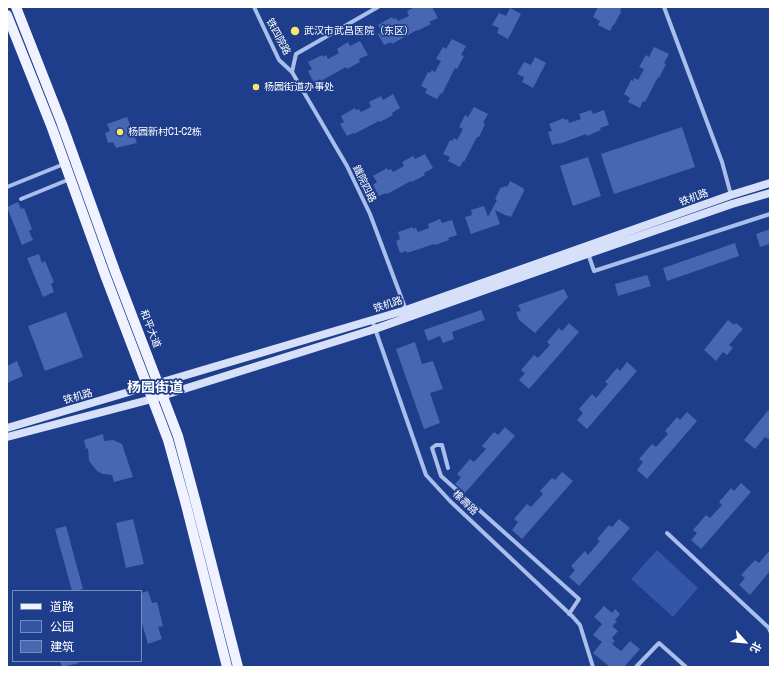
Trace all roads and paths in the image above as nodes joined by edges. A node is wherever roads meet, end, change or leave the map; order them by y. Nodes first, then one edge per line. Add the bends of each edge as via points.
1 (254, 7) edge
2 (378, 7) edge
3 (664, 7) edge
4 (17, 10) edge
5 (7, 16) edge
6 (292, 72) junction
7 (65, 164) junction
8 (70, 179) junction
9 (770, 184) edge
10 (7, 187) edge
11 (770, 193) edge
12 (731, 195) junction
13 (21, 199) dead end
14 (770, 214) edge
15 (587, 250) junction
16 (406, 310) junction
17 (372, 320) junction
18 (375, 329) junction
19 (158, 384) junction
20 (148, 387) junction
21 (162, 396) junction
22 (152, 399) junction
23 (7, 428) edge
24 (7, 437) edge
25 (448, 468) dead end
26 (667, 533) dead end
27 (569, 614) junction
28 (770, 632) edge
29 (227, 667) edge
30 (238, 667) edge
31 (593, 667) edge
32 (636, 667) edge
33 (686, 667) edge

1 - 6 street, 铁四院路 via 279,60
2 - 6 street via 296,54
3 - 12 street via 722,162
4 - 5 street
4 - 19 main road, 和平大道
5 - 7 main road
6 - 16 street, 鐵院四路 via 348,166 370,214
7 - 8 main road
7 - 10 street
8 - 13 street
8 - 20 main road
9 - 12 main road, 铁机路
11 - 15 main road, 铁机路
12 - 15 main road, 铁机路
14 - 15 street via 594,271
15 - 16 main road, 铁机路
15 - 18 main road, 铁机路
16 - 17 main road, 铁机路
17 - 18 street, 橡壽路
17 - 19 main road, 铁机路
18 - 21 main road, 铁机路
18 - 27 street, 橡壽路 via 426,475
19 - 20 main road, 铁机路
19 - 21 main road, 和平大道
20 - 22 main road
20 - 23 main road, 铁机路
21 - 22 main road, 铁机路
21 - 30 main road, 和平大道 via 180,444
22 - 24 main road, 铁机路
22 - 29 main road via 172,454
25 - 27 street via 442,445 436,445 432,448 441,476 580,599
26 - 28 street via 769,628
27 - 31 street, 橡壽路 via 580,625
32 - 33 street via 659,642

